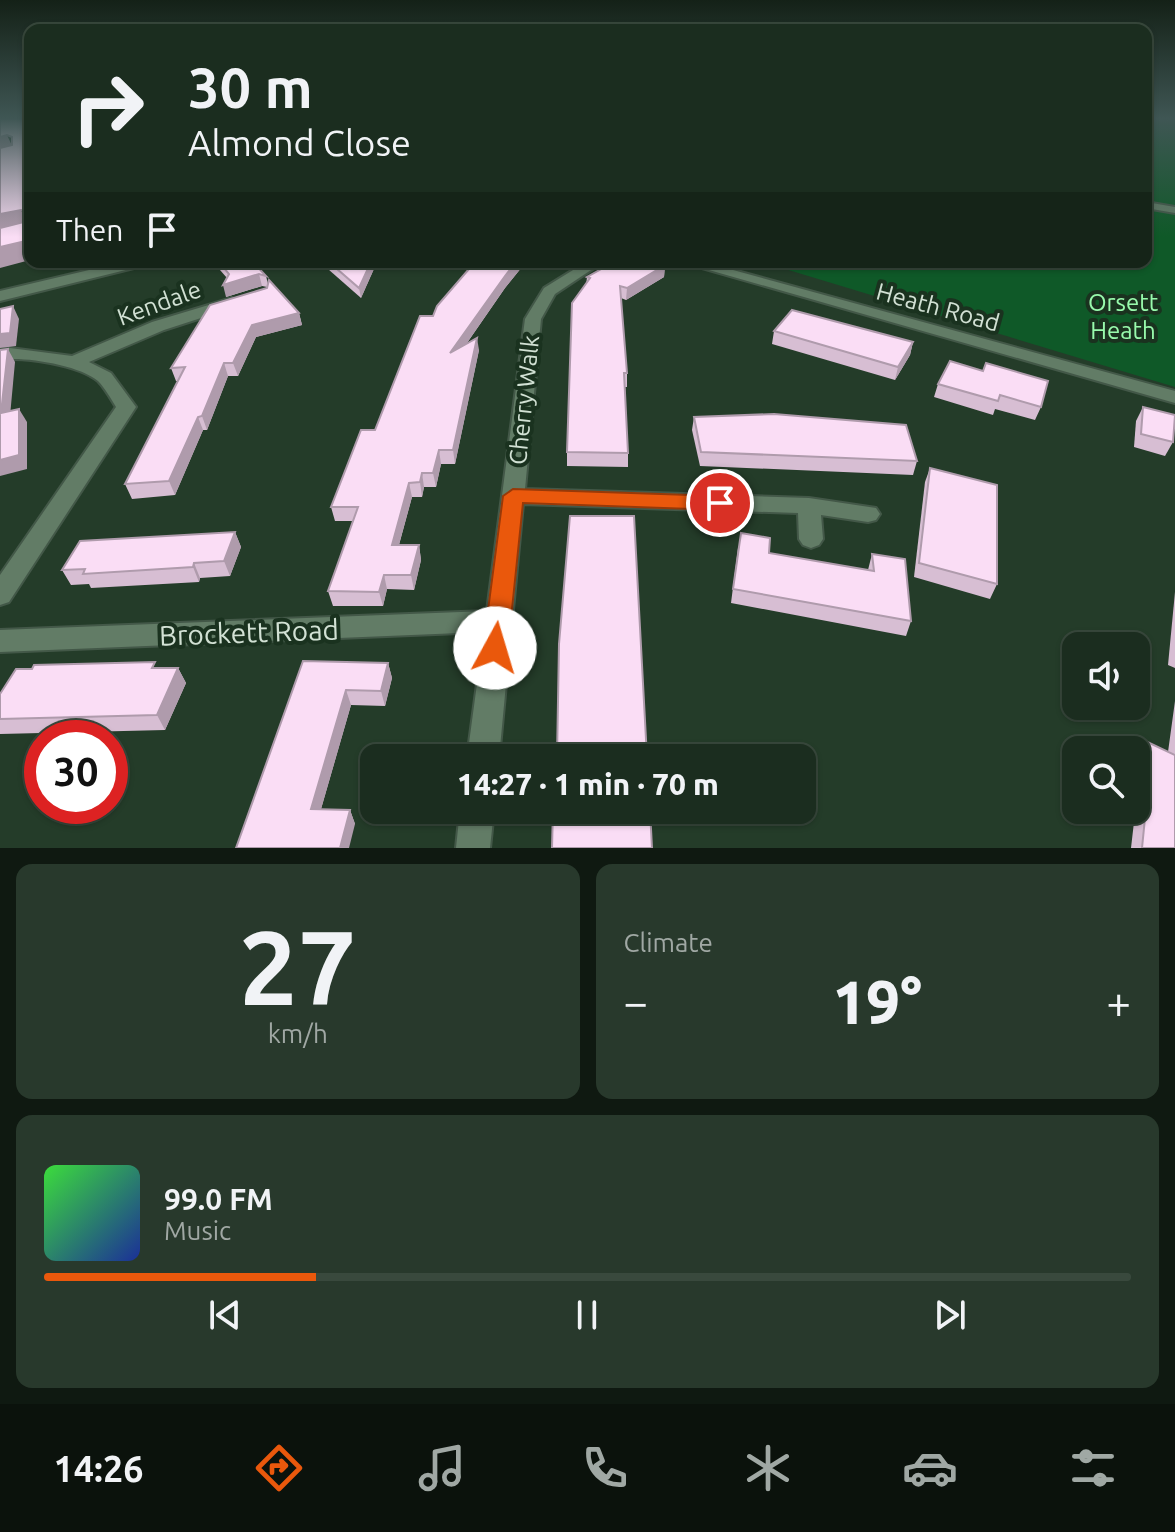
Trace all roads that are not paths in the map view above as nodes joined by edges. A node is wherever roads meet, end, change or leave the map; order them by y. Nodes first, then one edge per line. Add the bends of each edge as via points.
1 (1152, 206) edge
2 (1175, 210) edge
3 (116, 268) edge
4 (586, 268) edge
5 (710, 268) edge
6 (0, 296) edge
7 (248, 299) edge
8 (0, 355) edge
9 (74, 362) junction
10 (1175, 397) edge
11 (513, 496) junction
12 (809, 506) junction
13 (868, 514) dead end
14 (811, 539) dead end
15 (0, 595) edge
16 (498, 621) junction
17 (0, 641) edge
18 (485, 744) edge
19 (476, 824) edge
20 (473, 848) edge

1 - 2 lane
3 - 6 street
4 - 11 street, Cherry Walk via 549,291 533,319
5 - 10 street, Heath Road
7 - 9 street, Kendale via 158,326
8 - 9 street
9 - 15 street via 104,377 126,407
11 - 12 street
11 - 16 street, Cherry Walk
12 - 13 street
12 - 14 street
16 - 17 street, Brockett Road
16 - 18 street, Cherry Walk
19 - 20 street

